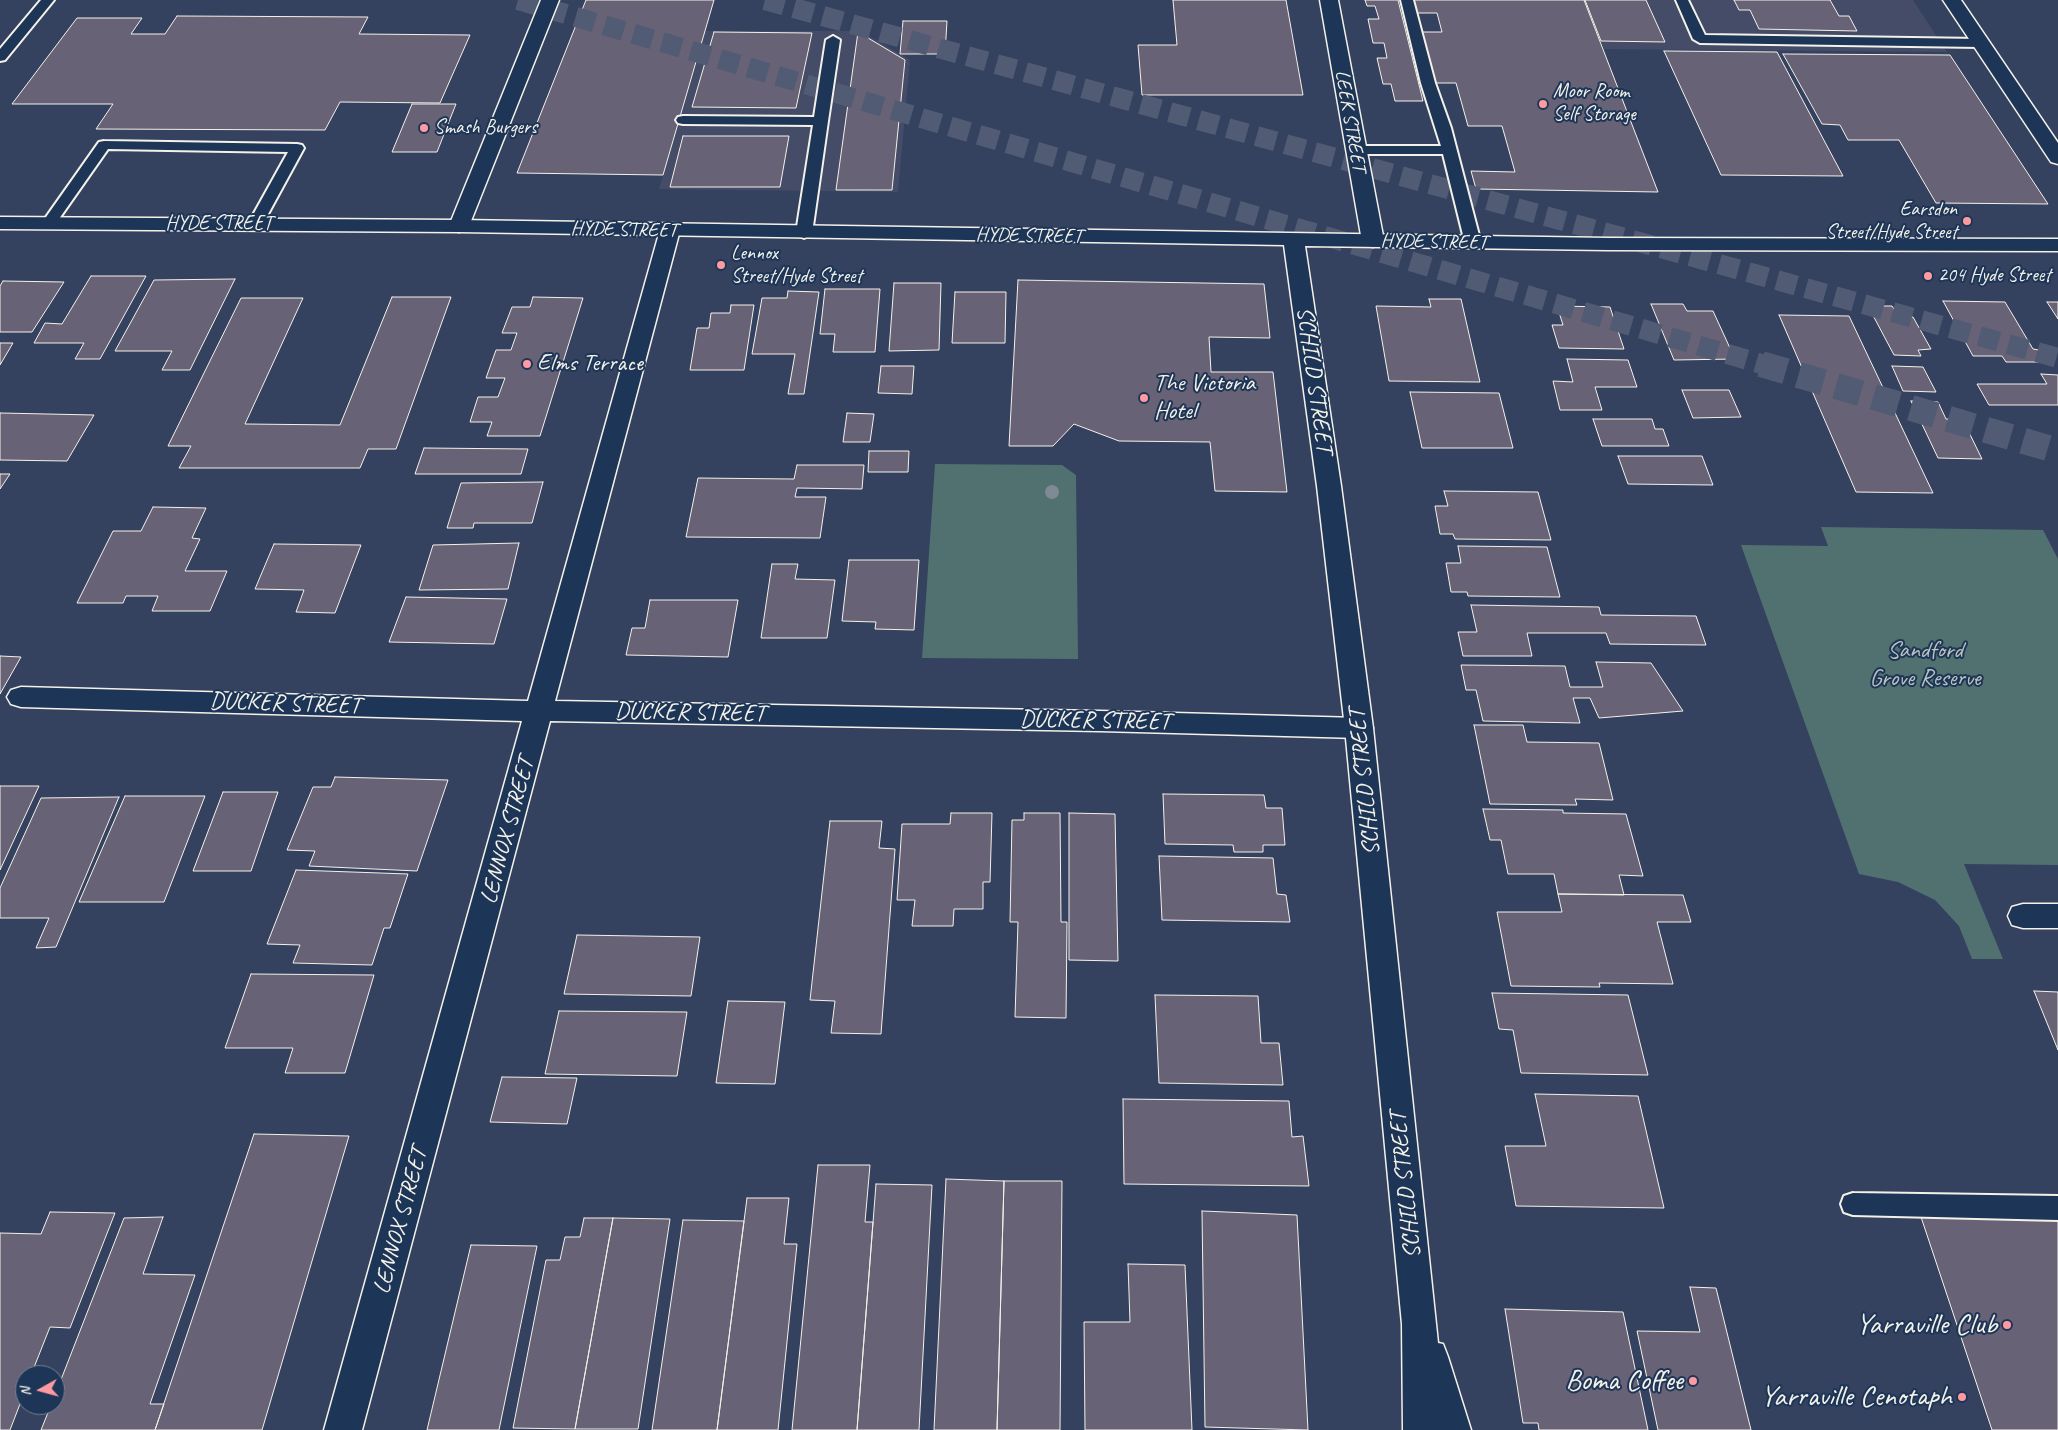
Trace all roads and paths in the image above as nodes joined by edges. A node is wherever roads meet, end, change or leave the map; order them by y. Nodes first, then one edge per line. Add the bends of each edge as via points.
1 (48, 0) edge
2 (550, 0) edge
3 (1329, 0) edge
4 (1407, 0) edge
5 (1682, 0) edge
6 (1952, 0) edge
7 (833, 40) dead end
8 (1980, 43) junction
9 (0, 57) edge
10 (683, 120) dead end
11 (821, 121) junction
12 (1355, 150) junction
13 (1449, 150) junction
14 (2058, 158) edge
15 (0, 223) edge
16 (49, 224) junction
17 (256, 224) junction
18 (459, 226) junction
19 (670, 230) junction
20 (804, 233) junction
21 (1294, 241) junction
22 (1373, 241) junction
23 (1473, 243) junction
24 (2058, 245) edge
25 (21, 697) dead end
26 (541, 710) junction
27 (1359, 728) junction
28 (2023, 916) dead end
29 (2058, 916) edge
30 (1853, 1204) dead end
31 (2058, 1208) edge
32 (1420, 1324) junction
33 (343, 1430) edge
34 (1422, 1430) edge
35 (1452, 1430) edge

1 - 9 lane
2 - 18 street
3 - 12 street, LEEK STREET
4 - 13 lane
5 - 8 lane via 1700,39
6 - 8 street
7 - 11 lane
8 - 14 street
10 - 11 lane
11 - 20 lane
12 - 13 lane
12 - 22 street, LEEK STREET
13 - 23 lane
15 - 16 street, HYDE STREET
16 - 17 street, HYDE STREET
16 - 17 lane via 104,145 297,148
17 - 18 street, HYDE STREET
18 - 19 street, HYDE STREET
19 - 20 street, HYDE STREET
19 - 26 street, LENNOX STREET
20 - 21 street, HYDE STREET
21 - 22 street, HYDE STREET
21 - 27 street, SCHILD STREET
22 - 23 street, HYDE STREET
23 - 24 street, HYDE STREET
25 - 26 street, DUCKER STREET
26 - 27 street, DUCKER STREET
26 - 33 street, LENNOX STREET
27 - 32 street, SCHILD STREET
28 - 29 street
30 - 31 lane
32 - 34 street, SCHILD STREET
32 - 35 street, SCHILD STREET

